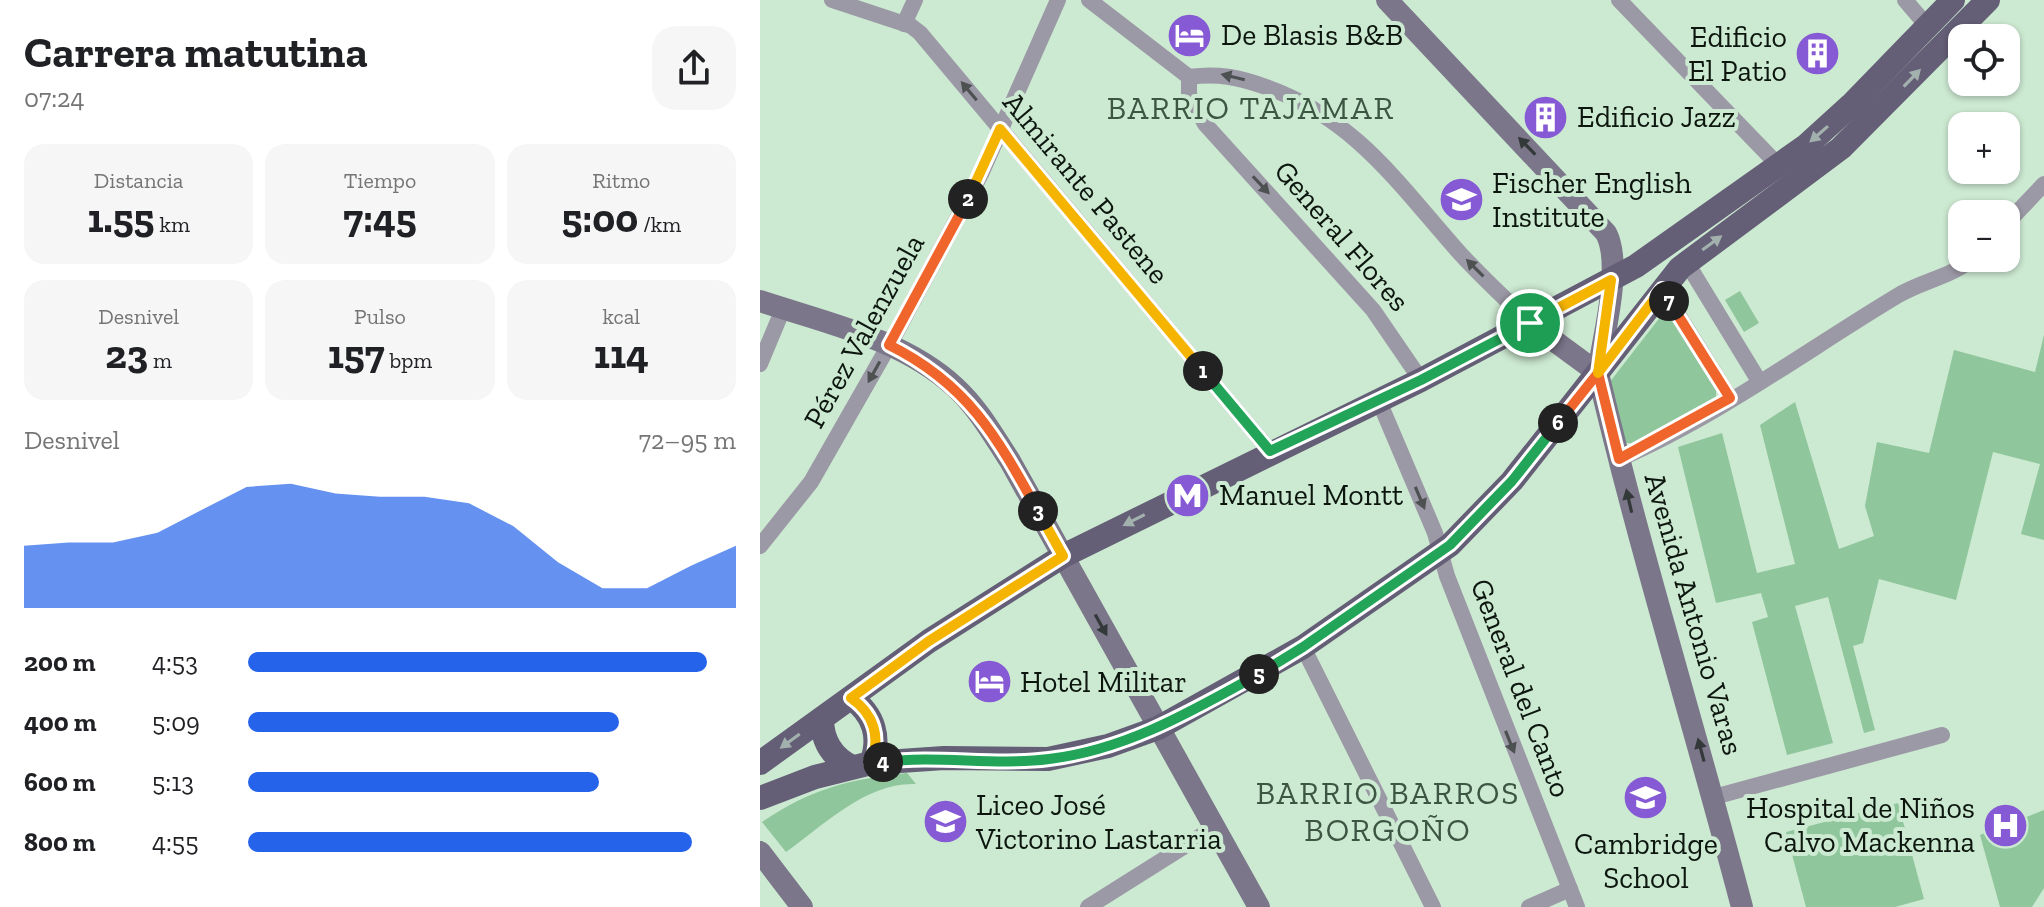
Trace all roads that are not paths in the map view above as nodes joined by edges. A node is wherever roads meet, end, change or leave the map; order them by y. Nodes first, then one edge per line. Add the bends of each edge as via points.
1 (832, 0) edge
2 (915, 0) edge
3 (1058, 0) edge
4 (1089, 0) edge
5 (1387, 0) edge
6 (1619, 0) edge
7 (1905, 0) edge
8 (1953, 0) edge
9 (1988, 0) edge
10 (904, 24) junction
11 (1928, 27) junction
12 (1189, 77) junction
13 (1000, 129) junction
14 (1779, 166) junction
15 (2044, 184) edge
16 (2020, 209) edge
17 (1687, 263) junction
18 (1951, 272) edge
19 (1611, 280) junction
20 (1662, 289) junction
21 (760, 301) edge
22 (783, 309) junction
23 (1530, 323) junction
24 (889, 345) junction
25 (760, 364) edge
26 (1598, 373) junction
27 (1421, 380) junction
28 (1759, 381) junction
29 (1730, 398) junction
30 (1379, 401) junction
31 (1270, 451) junction
32 (1619, 459) junction
33 (760, 546) edge
34 (1440, 553) junction
35 (1063, 556) junction
36 (1303, 647) junction
37 (851, 698) junction
38 (822, 719) junction
39 (1158, 728) junction
40 (1942, 735) dead end
41 (760, 763) edge
42 (862, 765) junction
43 (1714, 797) junction
44 (760, 798) edge
45 (1215, 827) junction
46 (760, 852) edge
47 (1570, 889) junction
48 (802, 907) edge
49 (1088, 907) edge
50 (1259, 907) edge
51 (1433, 907) edge
52 (1529, 907) edge
53 (1577, 907) edge
54 (1742, 907) edge

1 - 10 street, Almirante Pastene
2 - 10 street
3 - 13 street, Pérez Valenzuela
4 - 12 street
19 -> 5 main road via 1611,244 1599,223
6 - 14 street
7 - 11 street
8 - 11 main road
17 -> 9 main road via 1841,148
13 -> 10 street, Almirante Pastene via 920,33
11 -> 14 main road via 1845,111
23 -> 12 street via 1345,127 1297,98 1249,81 1214,73
12 -> 27 street, General Flores via 1189,95 1205,124 1373,310
13 - 24 street, Pérez Valenzuela
13 - 31 street, Almirante Pastene
14 - 19 main road
15 - 16 street
17 - 20 main road
17 - 28 street
18 - 28 street via 1909,289
19 - 23 main road
19 - 26 main road
20 - 26 main road
20 - 29 street
21 - 22 main road
22 - 24 main road
22 - 25 street
23 - 26 main road
23 - 27 main road
24 -> 33 street, Pérez Valenzuela via 819,470
24 - 35 main road via 938,373 973,406
26 - 32 main road, Avenida Antonio Varas
26 - 34 main road via 1512,481
27 - 30 main road
28 - 29 street
29 - 32 street
30 - 31 main road
30 -> 34 street, General del Canto
31 -> 35 main road
43 -> 32 main road, Avenida Antonio Varas
34 - 36 main road
34 -> 47 street, General del Canto
35 - 37 main road
35 -> 39 main road
36 - 39 main road
36 - 51 street
37 - 38 main road
37 - 42 main road via 873,725 876,747
38 -> 41 main road
38 - 42 main road via 828,746 840,760
39 - 42 main road via 1048,759 944,758
39 - 45 main road
40 - 43 street
42 - 44 main road
43 - 54 main road, Avenida Antonio Varas
45 - 49 street
45 - 50 main road
46 - 48 main road
47 - 52 street
47 - 53 street, General del Canto

